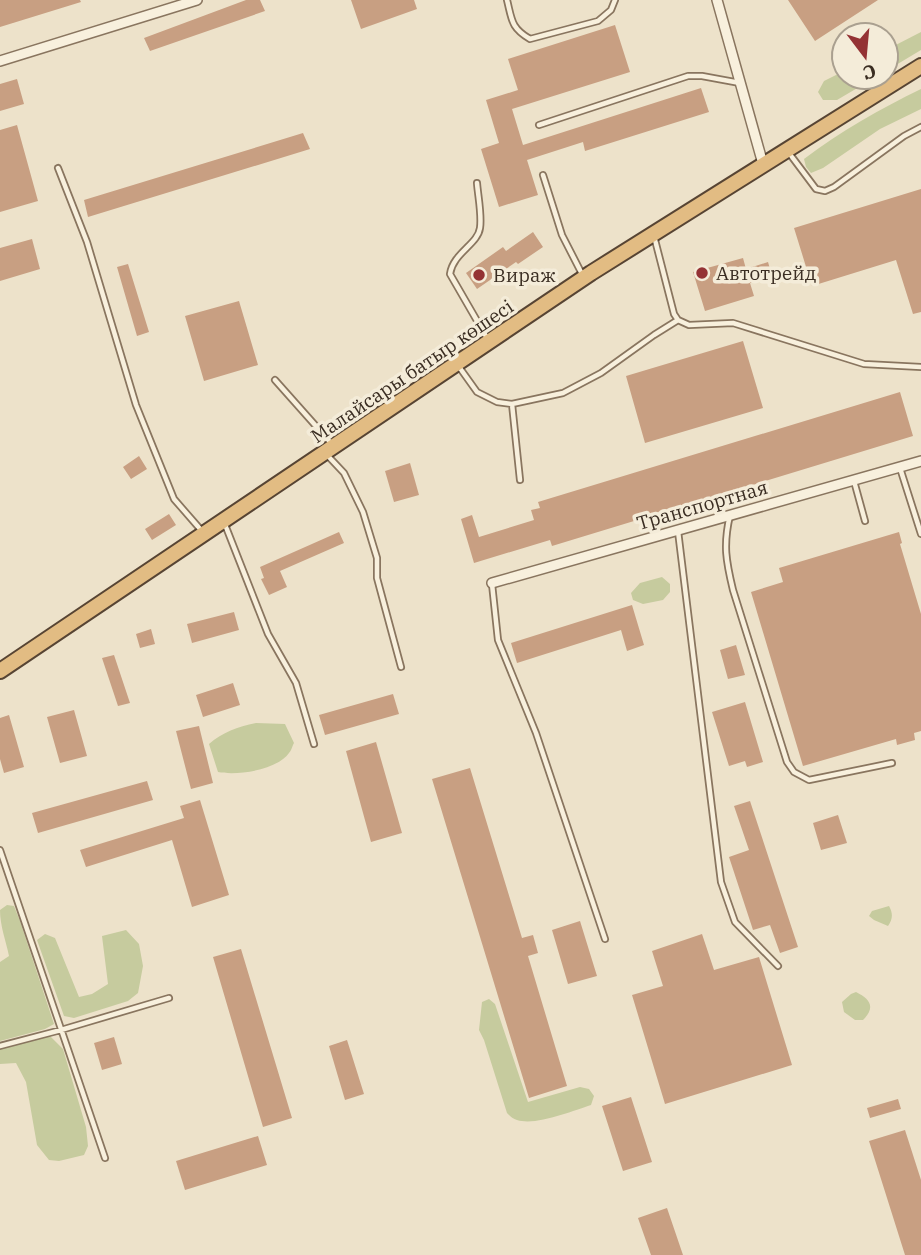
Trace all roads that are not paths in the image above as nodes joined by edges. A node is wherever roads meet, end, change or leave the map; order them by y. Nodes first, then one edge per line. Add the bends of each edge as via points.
1 (197, 0) edge
2 (507, 0) edge
3 (615, 0) edge
4 (718, 0) edge
5 (0, 61) edge
6 (921, 66) edge
7 (741, 83) junction
8 (539, 125) dead end
9 (921, 127) edge
10 (786, 150) junction
11 (763, 164) junction
12 (58, 168) dead end
13 (543, 175) dead end
14 (477, 183) dead end
15 (653, 234) junction
16 (584, 278) junction
17 (678, 320) junction
18 (489, 342) junction
19 (456, 364) junction
20 (921, 367) edge
21 (275, 380) dead end
22 (512, 404) junction
23 (329, 450) junction
24 (921, 461) edge
25 (900, 468) junction
26 (520, 480) dead end
27 (854, 480) junction
28 (730, 515) junction
29 (223, 521) junction
30 (865, 521) dead end
31 (678, 530) junction
32 (204, 534) junction
33 (921, 534) edge
34 (492, 583) joint
35 (0, 659) edge
36 (17, 660) junction
37 (401, 667) dead end
38 (0, 671) edge
39 (314, 744) dead end
40 (892, 763) dead end
41 (0, 850) edge
42 (605, 939) dead end
43 (778, 966) dead end
44 (169, 998) dead end
45 (61, 1030) junction
46 (0, 1046) edge
47 (105, 1158) dead end

1 - 5 street
2 - 3 lane via 513,25 530,39 598,21
4 - 7 street
6 - 10 highway, Малайсары батыр көшесі
7 - 8 lane via 688,76
7 - 11 street
9 - 10 lane via 825,191 816,189
10 - 11 highway, Малайсары батыр көшесі
11 - 15 highway, Малайсары батыр көшесі
12 - 32 lane via 87,242 136,405 174,499
13 - 16 lane via 562,235
14 - 18 lane via 480,229 450,274
15 - 16 highway, Малайсары батыр көшесі
15 - 17 lane
16 - 18 highway, Малайсары батыр көшесі
17 - 20 lane via 694,326 733,323 864,364
17 - 22 lane via 563,393
18 - 19 highway, Малайсары батыр көшесі
19 - 22 lane via 477,392
19 - 23 highway, Малайсары батыр көшесі
21 - 23 lane
22 - 26 lane
23 - 29 highway, Малайсары батыр көшесі
23 - 37 lane via 363,512
24 - 25 street, Транспортная
25 - 27 street, Транспортная
25 - 33 lane
27 - 28 street, Транспортная
27 - 30 lane
28 - 31 street, Транспортная
28 - 40 lane via 725,536 733,590 794,772 809,780
29 - 32 highway, Малайсары батыр көшесі
29 - 39 lane via 268,634 296,683
31 - 34 street, Транспортная
31 - 43 lane via 721,882 735,922
32 - 36 highway, Малайсары батыр көшесі
34 - 42 lane via 498,640 536,733
35 - 36 street
36 - 38 highway, Малайсары батыр көшесі
41 - 45 lane
44 - 45 lane
45 - 46 lane
45 - 47 lane

